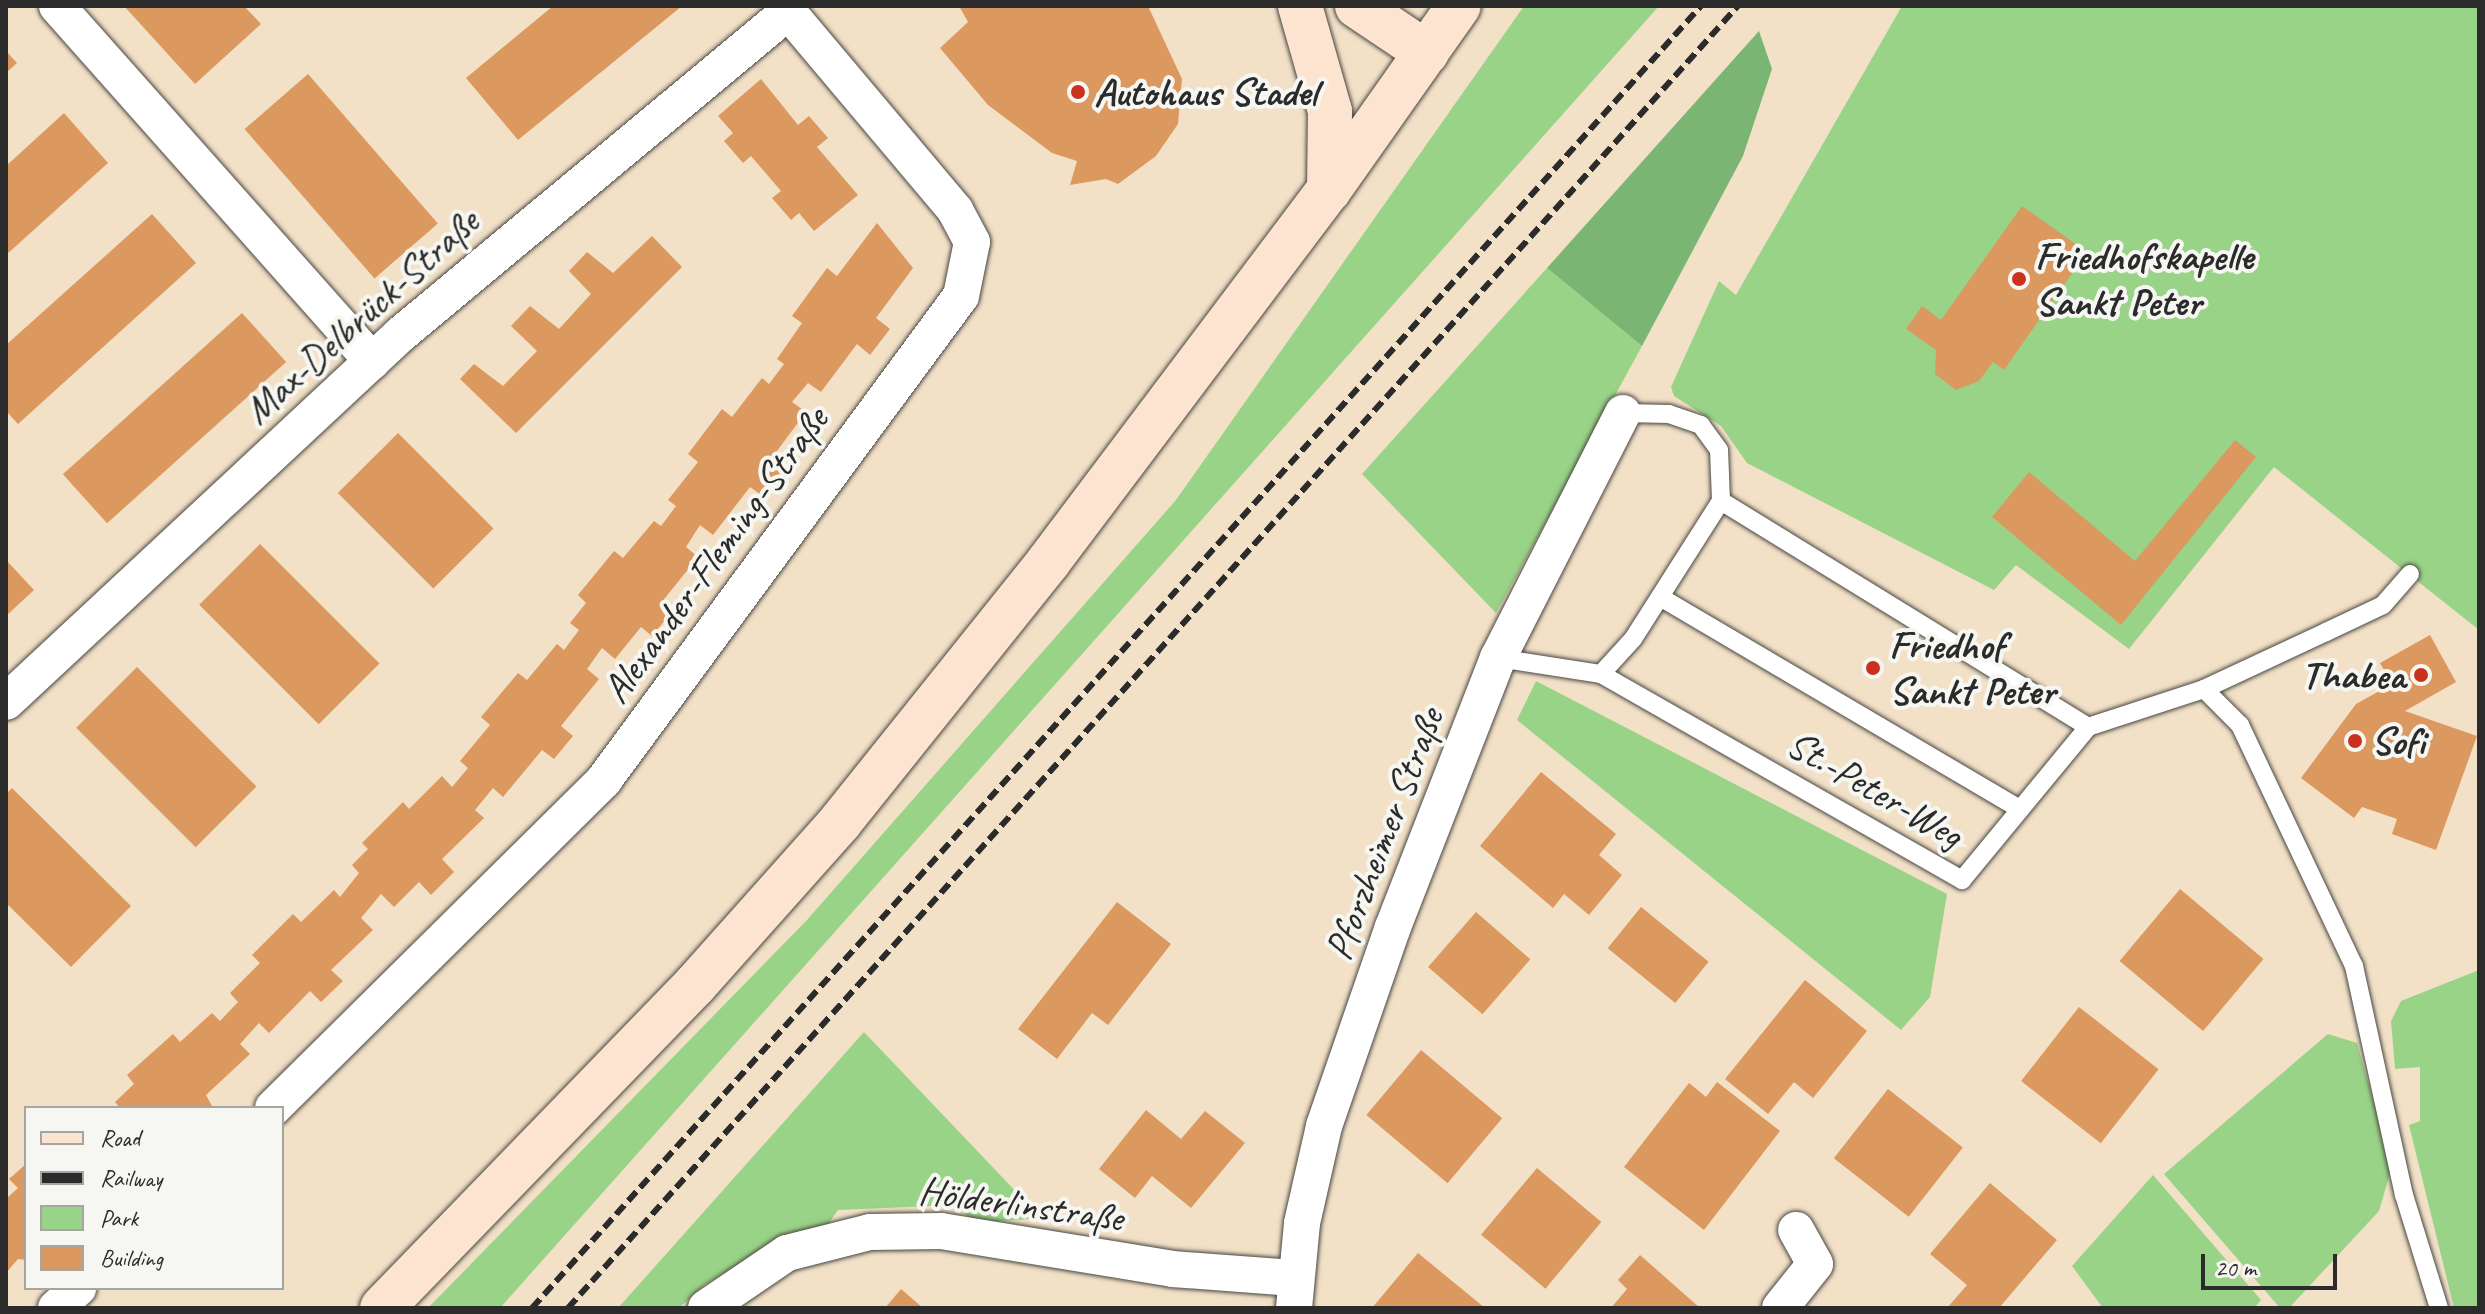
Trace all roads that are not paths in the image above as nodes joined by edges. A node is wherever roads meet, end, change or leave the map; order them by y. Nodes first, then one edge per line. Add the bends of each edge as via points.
1 (57, 6) edge
2 (1300, 6) edge
3 (1357, 6) edge
4 (1457, 7) edge
5 (786, 9) edge
6 (1427, 53) junction
7 (1329, 190) junction
8 (372, 361) junction
9 (1623, 413) joint
10 (1721, 501) junction
11 (2410, 574) dead end
12 (1660, 597) junction
13 (1498, 658) junction
14 (1601, 674) junction
15 (2204, 689) junction
16 (6, 702) edge
17 (2088, 727) junction
18 (2020, 809) junction
19 (275, 1106) edge
20 (1796, 1230) dead end
21 (76, 1290) edge
22 (1294, 1293) edge
23 (56, 1308) edge
24 (382, 1308) edge
25 (706, 1308) edge
26 (1780, 1308) edge
27 (2439, 1308) edge

1 - 8 street
2 - 7 main road via 1330,111
3 - 6 main road
4 - 6 main road
5 - 8 street, Max-Delbrück-Straße
5 - 19 street, Alexander-Fleming-Straße via 955,210 972,242 961,296 604,780
6 - 7 main road
7 - 24 main road via 1049,561 840,822 695,985
8 - 16 street, Max-Delbrück-Straße
9 - 10 lane via 1669,414 1701,425 1719,450
9 - 13 street, Pforzheimer Straße
10 - 12 lane
10 - 17 lane
11 - 15 lane via 2383,605
12 - 14 lane via 1633,639
12 - 18 lane
13 - 14 lane
13 - 22 street, Pforzheimer Straße via 1393,927 1324,1126
14 - 18 lane, St.-Peter-Weg via 1962,880
15 - 17 lane
15 - 27 lane via 2240,725 2354,966 2404,1195
17 - 18 lane, St.-Peter-Weg
20 - 26 street via 1815,1264
21 - 23 street
22 - 25 street, Hölderlinstraße via 941,1231 870,1232 787,1253

